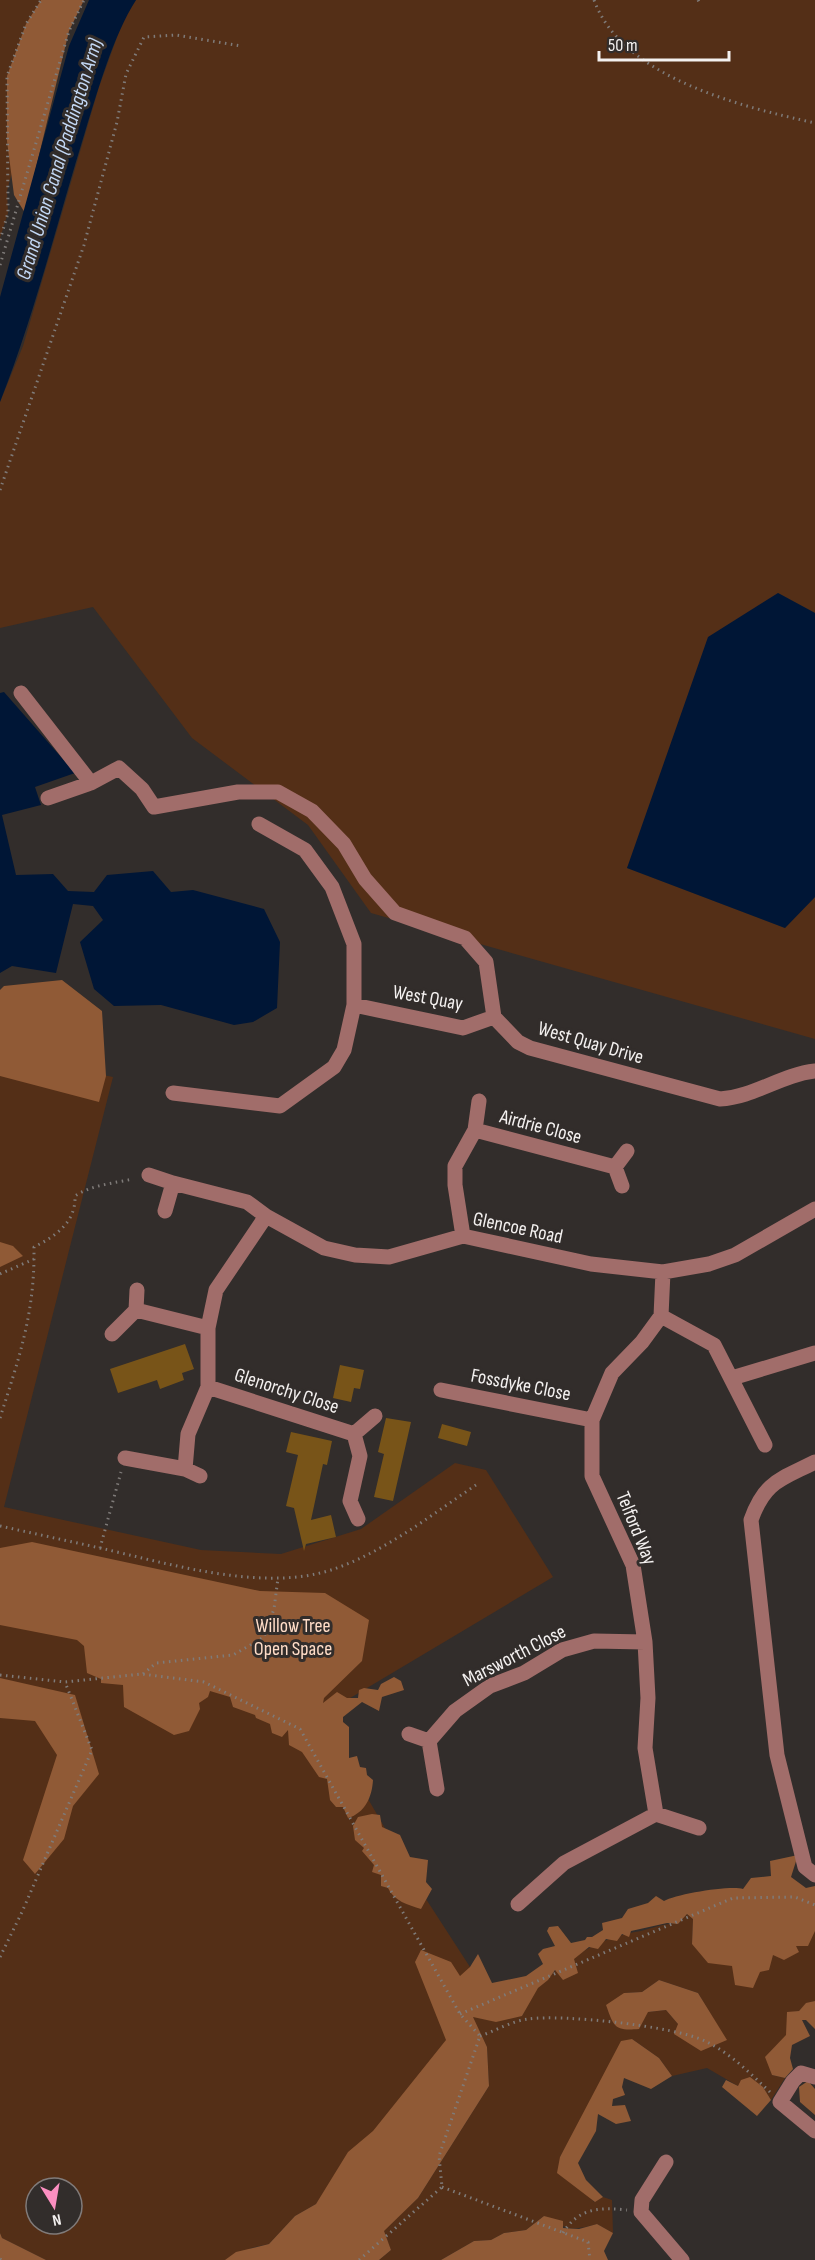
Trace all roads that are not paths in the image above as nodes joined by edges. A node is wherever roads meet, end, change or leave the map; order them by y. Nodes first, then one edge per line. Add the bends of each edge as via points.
1 (21, 693) dead end
2 (91, 783) junction
3 (48, 798) dead end
4 (259, 824) dead end
5 (354, 1005) junction
6 (494, 1017) junction
7 (815, 1071) edge
8 (173, 1093) dead end
9 (479, 1101) dead end
10 (475, 1131) junction
11 (627, 1151) dead end
12 (615, 1167) junction
13 (148, 1175) road end
14 (173, 1183) junction
15 (622, 1186) dead end
16 (815, 1209) edge
17 (165, 1211) dead end
18 (266, 1216) junction
19 (463, 1236) junction
20 (663, 1272) junction
21 (137, 1290) dead end
22 (136, 1310) junction
23 (661, 1316) junction
24 (208, 1328) junction
25 (112, 1334) dead end
26 (815, 1353) edge
27 (732, 1378) junction
28 (208, 1387) junction
29 (441, 1390) dead end
30 (375, 1416) dead end
31 (592, 1420) junction
32 (354, 1434) junction
33 (765, 1445) dead end
34 (125, 1458) road end
35 (815, 1462) edge
36 (185, 1469) junction
37 (200, 1476) dead end
38 (358, 1519) dead end
39 (645, 1642) junction
40 (409, 1734) dead end
41 (429, 1741) junction
42 (437, 1789) dead end
43 (656, 1814) junction
44 (699, 1828) dead end
45 (815, 1875) edge
46 (518, 1904) dead end
47 (815, 2077) edge
48 (815, 2131) edge
49 (666, 2162) dead end
50 (682, 2260) edge

1 - 2 street
2 - 3 street
2 - 6 street via 119,768 142,789 154,807 238,792 278,792 312,811 344,844 365,879 395,913 465,938 486,962
4 - 5 street via 305,850 332,887 354,944
5 - 6 street, West Quay via 463,1028
5 - 8 street via 344,1050 334,1067 280,1106
6 - 7 street, West Quay Drive via 518,1042 530,1048 720,1099 740,1097 797,1073
9 - 10 street
10 - 12 street, Airdrie Close
10 - 19 street, Airdrie Close via 455,1166
11 - 12 street
12 - 15 street
13 - 14 street, Glencoe Road
14 - 17 street
14 - 18 street, Glencoe Road via 247,1202
16 - 20 street, Glencoe Road via 735,1256
18 - 19 street, Glencoe Road via 324,1248 355,1255 389,1257
18 - 24 street via 216,1290
19 - 20 street, Glencoe Road via 591,1264
20 - 23 street
21 - 22 street
22 - 24 street
22 - 25 street
23 - 27 street via 714,1345
23 - 31 street, Telford Way via 612,1373
24 - 28 street
26 - 27 street
27 - 33 street
28 - 32 street, Glenorchy Close
28 - 36 street via 188,1434
29 - 31 street, Fossdyke Close
30 - 32 street, Glenorchy Close
31 - 39 street, Telford Way via 592,1476 633,1565
32 - 38 street, Glenorchy Close via 360,1456 350,1501
34 - 36 street
35 - 45 street via 773,1484 759,1498 751,1520 777,1755 805,1867
36 - 37 street
39 - 41 street, Marsworth Close via 594,1641 562,1650 524,1674 490,1686 455,1711
39 - 43 street, Telford Way via 645,1748
40 - 41 street
41 - 42 street
43 - 44 street
43 - 46 street via 564,1863
47 - 48 street via 801,2073 780,2102
49 - 50 street via 642,2200 641,2212

